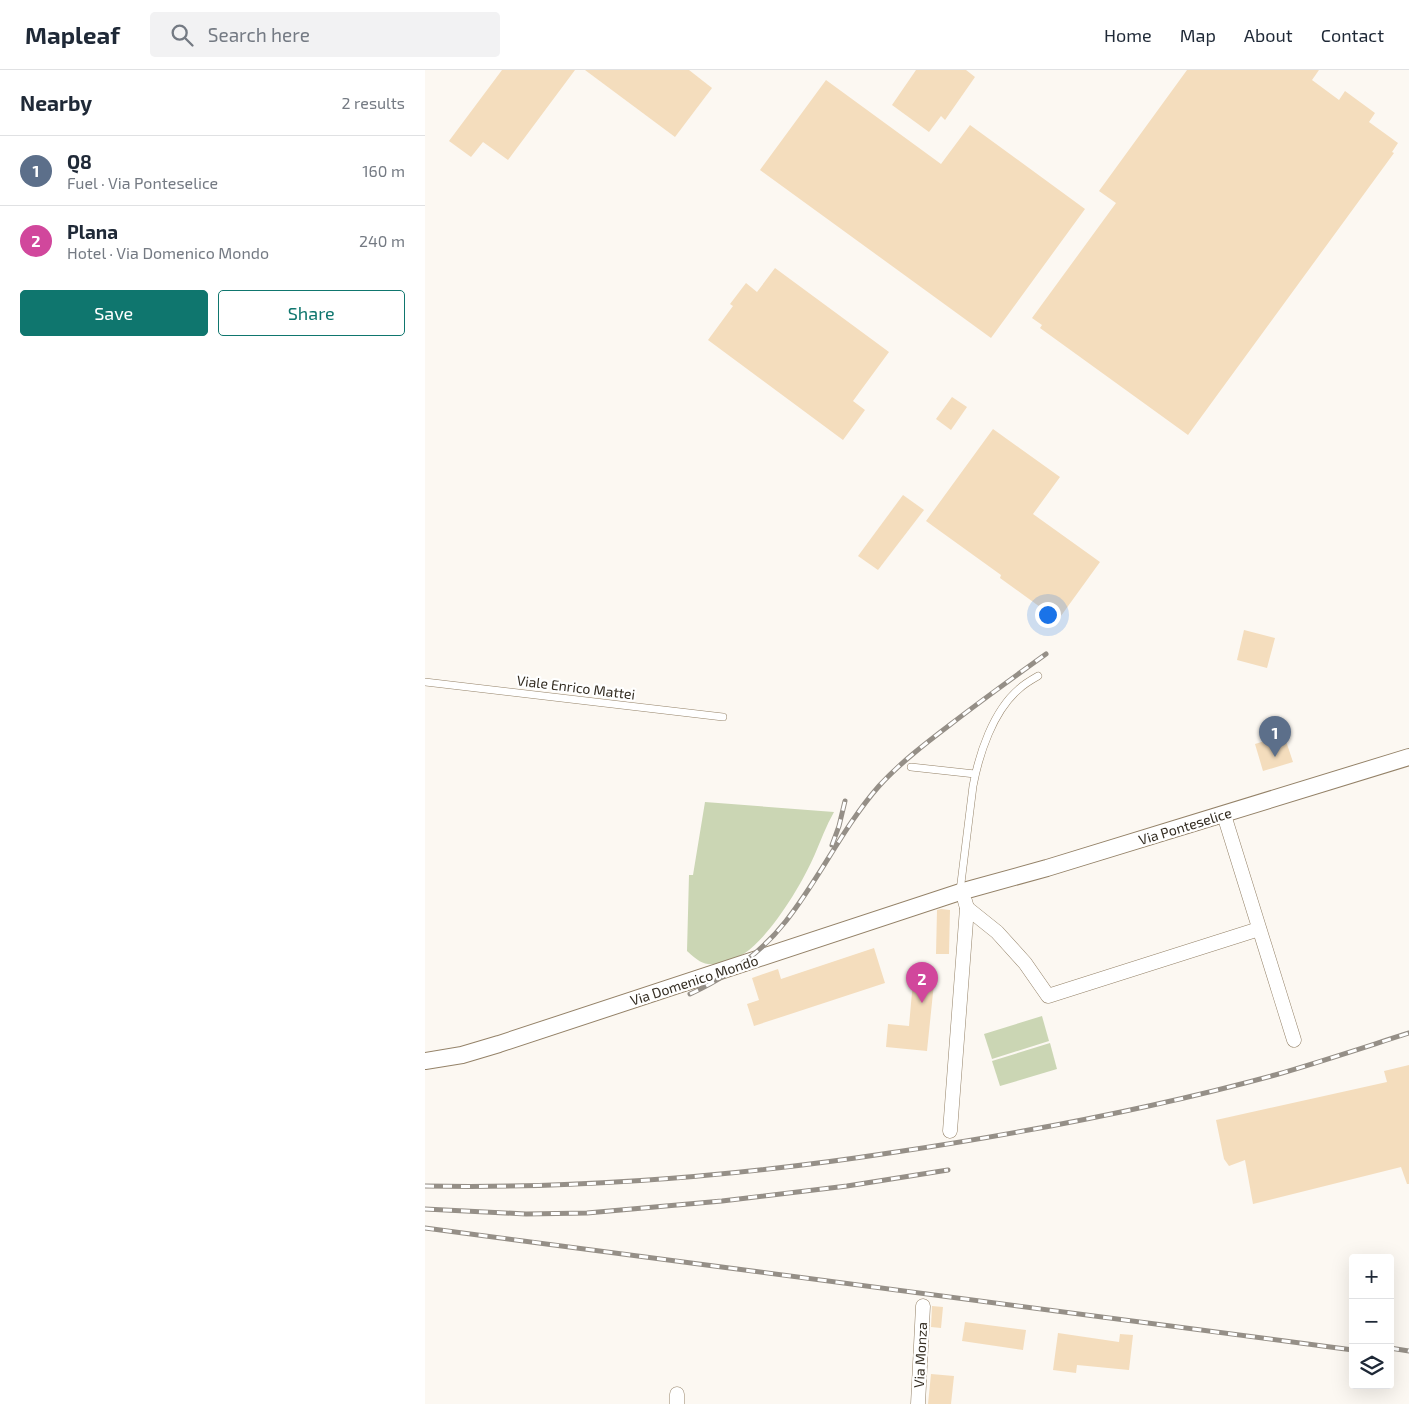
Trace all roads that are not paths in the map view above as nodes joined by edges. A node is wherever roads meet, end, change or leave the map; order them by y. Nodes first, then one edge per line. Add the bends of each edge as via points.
1 (1038, 676) dead end
2 (425, 682) edge
3 (723, 717) dead end
4 (1409, 757) edge
5 (911, 767) dead end
6 (975, 774) junction
7 (1224, 814) junction
8 (960, 892) junction
9 (967, 908) junction
10 (1259, 929) junction
11 (1294, 1040) dead end
12 (425, 1061) edge
13 (950, 1131) dead end
14 (923, 1306) dead end
15 (917, 1404) edge

1 - 6 lane via 1019,689 998,715
2 - 3 lane, Viale Enrico Mattei
4 - 7 street, Via Ponteselice
5 - 6 lane
6 - 8 lane
7 - 8 street, Via Ponteselice
7 - 10 street
8 - 9 street
8 - 12 street, Via Domenico Mondo via 499,1044
9 - 10 street via 997,932 1025,963 1048,996
9 - 13 street
10 - 11 street
14 - 15 street, Via Monza

